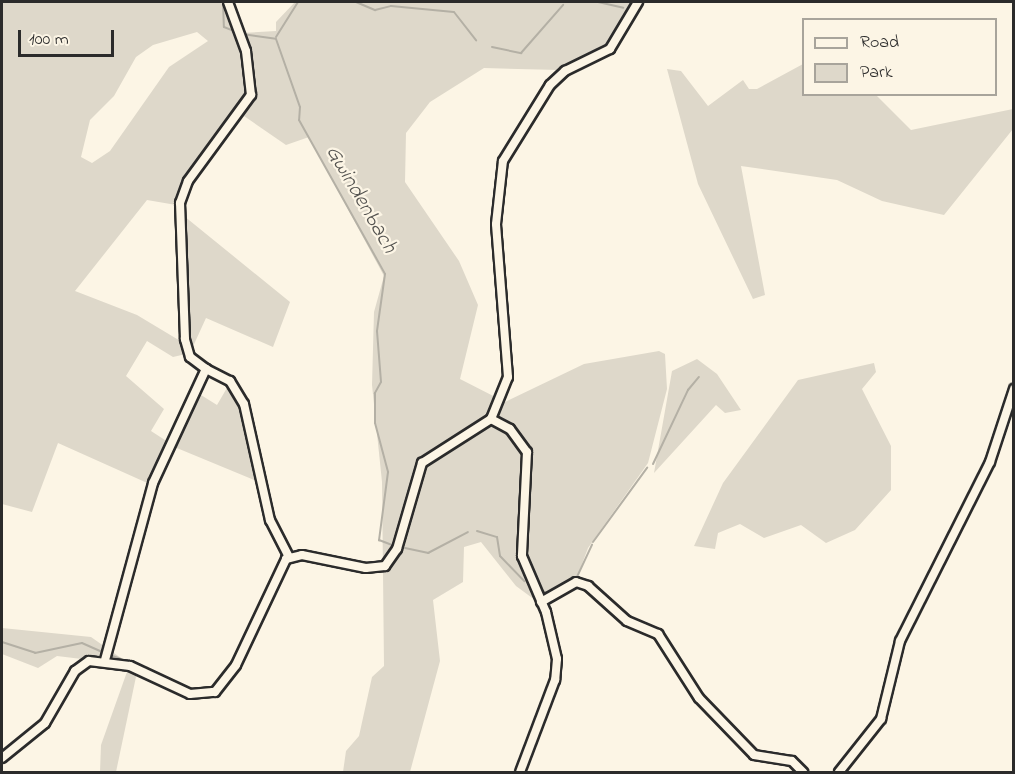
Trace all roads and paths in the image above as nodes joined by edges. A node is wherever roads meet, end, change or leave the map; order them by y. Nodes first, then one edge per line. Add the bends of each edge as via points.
1 (228, 2) edge
2 (638, 2) edge
3 (206, 369) junction
4 (1014, 389) edge
5 (491, 419) junction
6 (289, 557) junction
7 (542, 602) junction
8 (105, 660) junction
9 (2, 758) edge
10 (520, 772) edge
11 (803, 772) edge
12 (839, 772) edge

1 - 3 street via 247,55 251,95 188,182 180,203 186,344 190,357
2 - 5 street via 610,49 566,71 550,85 503,161 495,211 508,377
3 - 6 street via 230,381 244,404 270,520
3 - 8 street via 153,483
4 - 12 street via 982,481 900,641 880,718
5 - 6 street via 422,463 397,549 385,566 371,569 308,555
5 - 7 street via 516,434 528,456 522,556
6 - 8 street via 275,575 236,665 211,695 190,694
7 - 10 street via 556,645 557,671
7 - 11 street via 576,582 588,586 627,621 658,634 699,698 754,754 792,761
8 - 9 street via 81,665 49,719

